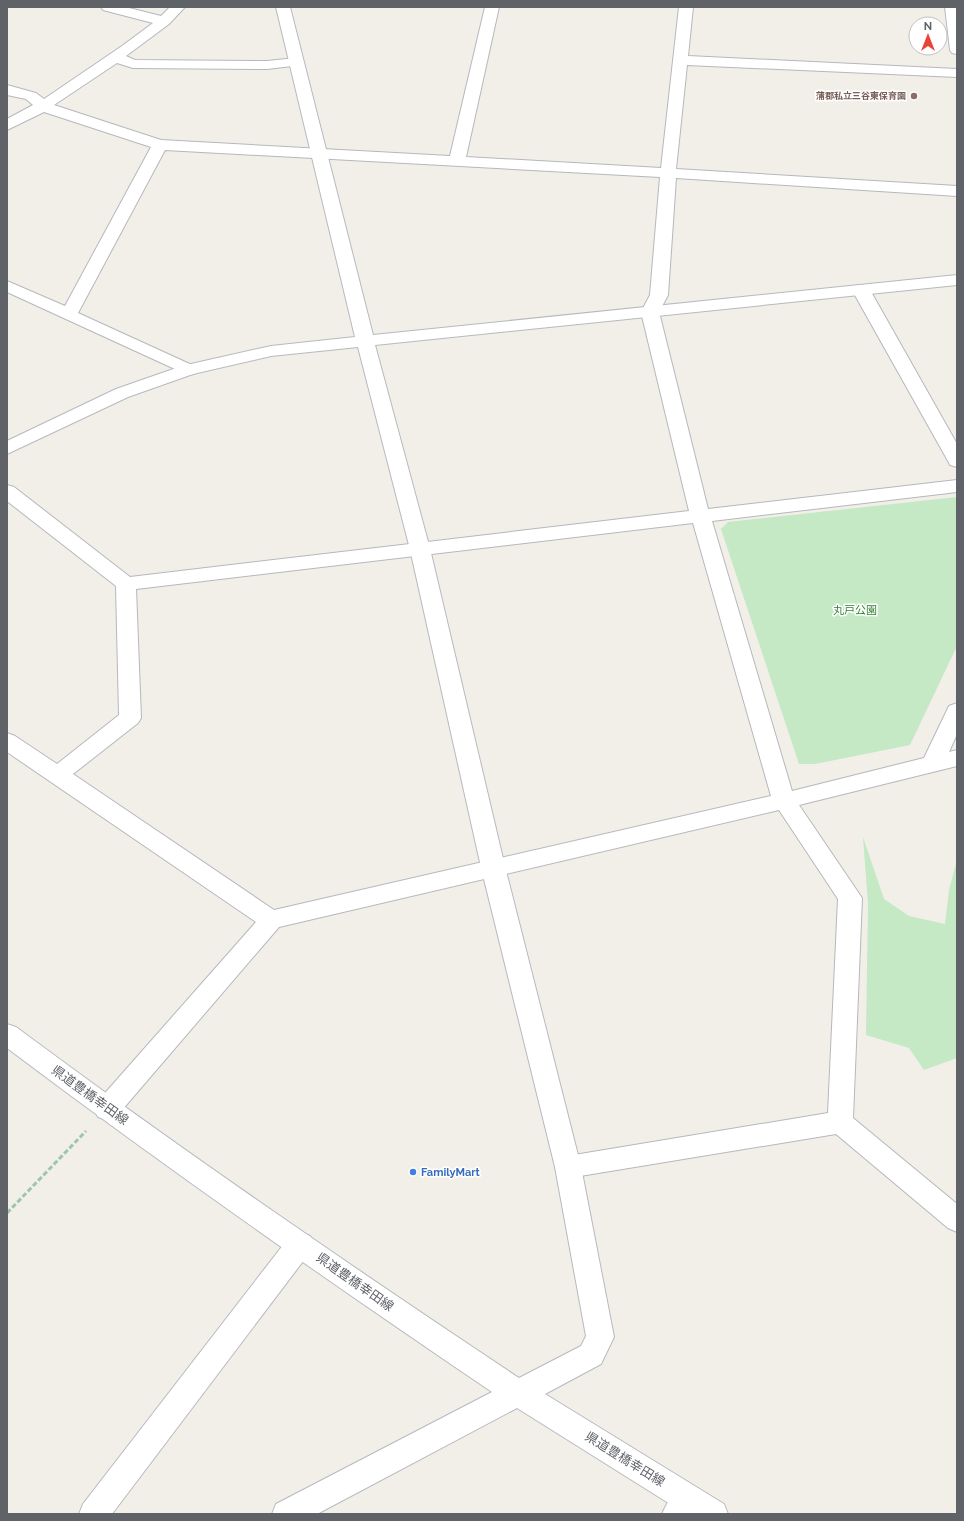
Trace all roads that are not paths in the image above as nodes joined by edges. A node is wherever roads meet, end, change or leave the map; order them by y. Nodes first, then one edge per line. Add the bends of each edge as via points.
1 (108, 7) edge
2 (178, 7) edge
3 (282, 7) edge
4 (492, 7) edge
5 (686, 7) edge
6 (952, 7) edge
7 (164, 22) junction
8 (957, 50) edge
9 (116, 57) junction
10 (681, 60) junction
11 (296, 62) junction
12 (957, 73) edge
13 (7, 90) edge
14 (43, 106) junction
15 (7, 125) edge
16 (160, 145) junction
17 (318, 153) junction
18 (457, 160) junction
19 (668, 173) junction
20 (957, 191) edge
21 (957, 280) edge
22 (7, 286) edge
23 (861, 290) junction
24 (650, 312) junction
25 (69, 314) junction
26 (365, 340) junction
27 (188, 370) junction
28 (7, 448) edge
29 (957, 461) edge
30 (957, 486) edge
31 (7, 491) edge
32 (700, 515) junction
33 (420, 550) junction
34 (126, 584) junction
35 (957, 711) edge
36 (7, 741) edge
37 (957, 758) edge
38 (932, 764) junction
39 (57, 775) junction
40 (784, 801) junction
41 (493, 868) junction
42 (271, 920) junction
43 (7, 1034) edge
44 (107, 1109) junction
45 (840, 1122) junction
46 (568, 1167) junction
47 (957, 1220) edge
48 (300, 1244) junction
49 (518, 1393) junction
50 (693, 1509) edge
51 (94, 1514) edge
52 (287, 1514) edge

1 - 7 street
2 - 7 street
3 - 11 street
4 - 18 street
5 - 10 street
6 - 8 street
7 - 9 street
9 - 11 street via 133,64 267,65
9 - 14 street
10 - 12 street
10 - 19 street
11 - 17 street
13 - 14 street via 31,96
14 - 15 street
14 - 16 street
16 - 17 street
16 - 25 street
17 - 18 street
17 - 26 street
18 - 19 street
19 - 20 street
19 - 24 street via 659,295
21 - 23 street
22 - 25 street
23 - 24 street
23 - 29 street
24 - 26 street
24 - 32 street
25 - 27 street
26 - 27 street via 271,351
26 - 33 street
27 - 28 street via 122,393
30 - 32 street
31 - 34 street
32 - 33 street
32 - 40 street
33 - 34 street
33 - 41 street
34 - 39 street via 130,718
35 - 38 street
36 - 39 street
37 - 38 street
38 - 40 street
39 - 42 street
40 - 41 street
40 - 45 street via 850,898
41 - 42 street
41 - 46 street
42 - 44 street
43 - 44 street, 県道豊橋幸田線
44 - 48 street, 県道豊橋幸田線
45 - 46 street
45 - 47 street
46 - 49 street via 600,1337 591,1355
48 - 49 street, 県道豊橋幸田線
48 - 51 street
49 - 50 street, 県道豊橋幸田線
49 - 52 street

